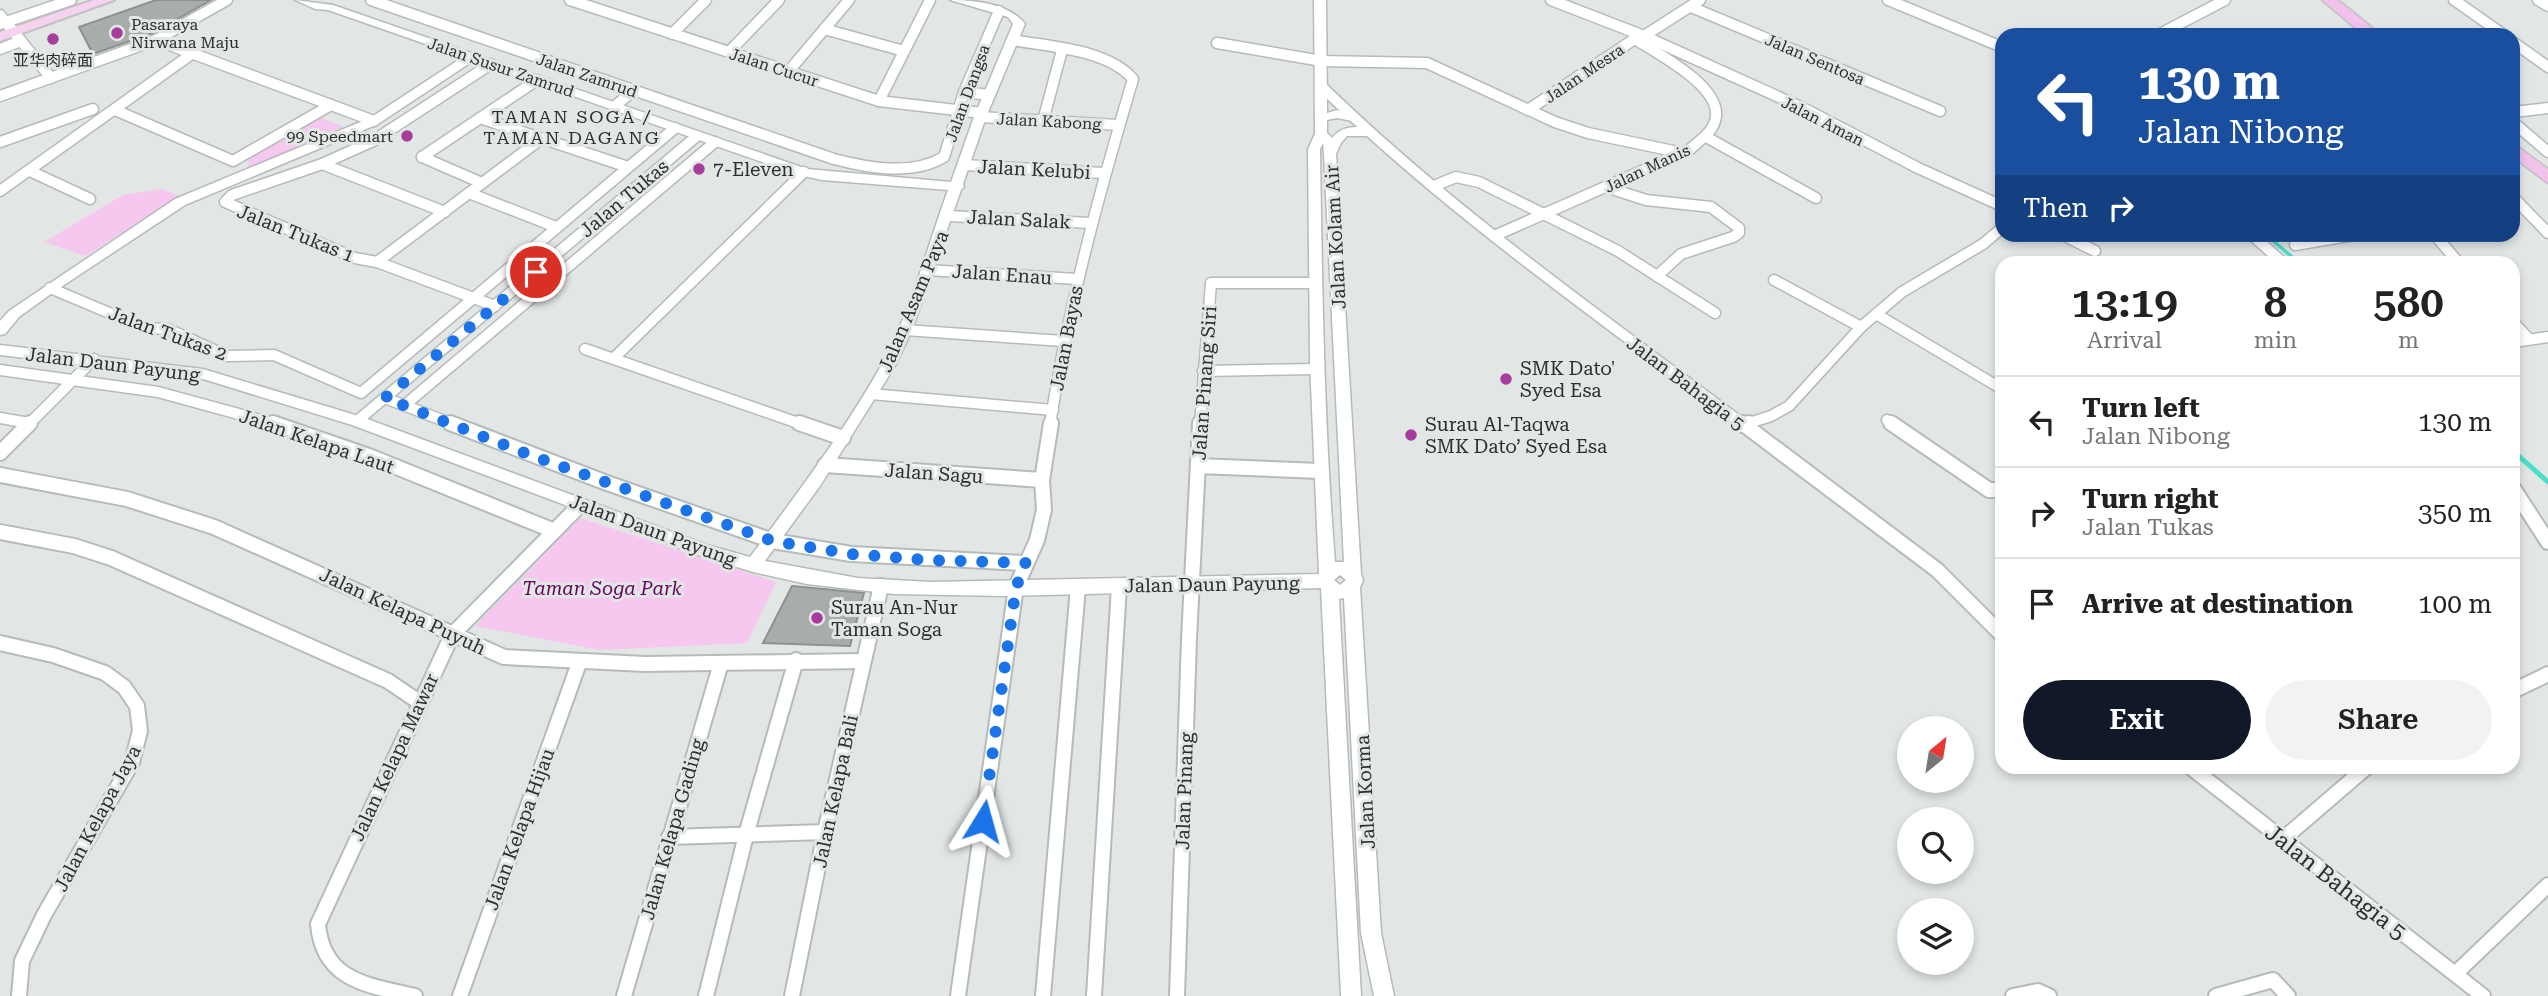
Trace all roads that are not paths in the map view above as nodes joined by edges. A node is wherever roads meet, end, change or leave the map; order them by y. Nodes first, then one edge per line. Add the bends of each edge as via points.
1 (71, 0) edge
2 (107, 0) edge
3 (227, 0) edge
4 (301, 0) edge
5 (371, 0) edge
6 (570, 0) edge
7 (706, 0) edge
8 (779, 0) edge
9 (849, 0) edge
10 (930, 0) edge
11 (956, 0) edge
12 (1320, 0) edge
13 (1551, 0) edge
14 (1700, 0) edge
15 (1888, 0) edge
16 (2225, 0) edge
17 (2329, 0) edge
18 (2454, 0) edge
19 (2538, 0) edge
20 (327, 3) edge
21 (2548, 6) edge
22 (1691, 7) junction
23 (1005, 13) junction
24 (444, 27) junction
25 (2171, 28) edge
26 (2364, 28) edge
27 (2494, 28) edge
28 (7, 29) edge
29 (824, 29) junction
30 (672, 34) junction
31 (1640, 37) junction
32 (156, 40) junction
33 (422, 40) junction
34 (1013, 40) junction
35 (1217, 43) dead end
36 (1995, 44) edge
37 (2520, 47) edge
38 (0, 49) edge
39 (1062, 50) junction
40 (904, 51) junction
41 (729, 52) junction
42 (193, 54) junction
43 (2548, 55) edge
44 (471, 57) junction
45 (2533, 57) junction
46 (1322, 61) junction
47 (491, 64) junction
48 (2548, 67) edge
49 (788, 72) junction
50 (51, 78) junction
51 (537, 80) junction
52 (1321, 86) junction
53 (633, 91) junction
54 (964, 92) junction
55 (990, 95) junction
56 (0, 96) edge
57 (878, 101) junction
58 (331, 105) junction
59 (615, 106) junction
60 (2548, 108) edge
61 (93, 109) dead end
62 (115, 110) junction
63 (958, 110) junction
64 (1528, 110) junction
65 (1940, 111) dead end
66 (2520, 111) edge
67 (981, 115) junction
68 (1352, 117) junction
69 (480, 118) junction
70 (1321, 118) junction
71 (374, 121) junction
72 (1043, 121) junction
73 (1118, 125) junction
74 (675, 128) junction
75 (2520, 128) edge
76 (1368, 132) junction
77 (1321, 134) junction
78 (697, 136) junction
79 (1708, 138) junction
80 (541, 139) junction
81 (0, 142) edge
82 (715, 142) junction
83 (2548, 152) edge
84 (1683, 153) junction
85 (2520, 154) edge
86 (1330, 155) junction
87 (322, 164) junction
88 (965, 165) junction
89 (628, 167) junction
90 (928, 167) joint
91 (30, 170) junction
92 (804, 172) junction
93 (1103, 173) junction
94 (2548, 178) edge
95 (482, 183) junction
96 (1434, 186) junction
97 (958, 187) junction
98 (1606, 187) junction
99 (0, 191) edge
100 (469, 193) junction
101 (1816, 198) dead end
102 (90, 200) dead end
103 (1995, 203) edge
104 (2520, 204) edge
105 (445, 212) junction
106 (1546, 214) junction
107 (948, 216) junction
108 (1090, 223) junction
109 (556, 226) junction
110 (2548, 233) edge
111 (1995, 234) edge
112 (1494, 236) junction
113 (2077, 242) edge
114 (2260, 242) edge
115 (2313, 242) edge
116 (2441, 242) edge
117 (2295, 245) dead end
118 (2095, 251) dead end
119 (2275, 256) edge
120 (2453, 256) edge
121 (377, 262) junction
122 (927, 270) junction
123 (1657, 276) junction
124 (1077, 279) junction
125 (1774, 281) dead end
126 (1315, 284) junction
127 (50, 288) junction
128 (473, 296) junction
129 (495, 306) junction
130 (1715, 313) dead end
131 (1876, 314) junction
132 (1861, 327) junction
133 (2520, 329) edge
134 (0, 330) edge
135 (905, 330) junction
136 (2548, 337) edge
137 (2528, 338) junction
138 (2520, 340) edge
139 (1063, 341) junction
140 (584, 349) dead end
141 (0, 350) edge
142 (614, 358) junction
143 (94, 359) junction
144 (1316, 369) junction
145 (0, 370) edge
146 (1203, 371) junction
147 (73, 380) junction
148 (1995, 385) edge
149 (871, 394) junction
150 (385, 398) junction
151 (405, 405) junction
152 (1053, 410) junction
153 (0, 418) edge
154 (1887, 420) dead end
155 (356, 421) junction
156 (29, 423) junction
157 (1742, 425) junction
158 (843, 438) junction
159 (0, 453) edge
160 (825, 465) junction
161 (1198, 466) junction
162 (1320, 471) junction
163 (0, 475) edge
164 (1042, 480) junction
165 (1995, 490) edge
166 (2520, 498) edge
167 (580, 505) junction
168 (552, 530) junction
169 (0, 533) edge
170 (2546, 536) edge
171 (773, 541) junction
172 (1026, 563) junction
173 (753, 565) junction
174 (1328, 580) junction
175 (1352, 581) junction
176 (881, 586) junction
177 (1119, 586) junction
178 (1193, 586) junction
179 (1016, 587) junction
180 (1078, 587) junction
181 (1995, 629) edge
182 (452, 635) junction
183 (0, 643) edge
184 (796, 660) junction
185 (863, 661) junction
186 (579, 663) junction
187 (721, 663) junction
188 (2548, 674) edge
189 (2520, 688) edge
190 (419, 702) junction
191 (2199, 774) edge
192 (2359, 774) edge
193 (825, 832) junction
194 (746, 835) junction
195 (669, 837) junction
196 (2282, 840) junction
197 (2548, 885) edge
198 (2455, 974) junction
199 (19, 996) edge
200 (415, 996) edge
201 (460, 996) edge
202 (624, 996) edge
203 (706, 996) edge
204 (792, 996) edge
205 (958, 996) edge
206 (1043, 996) edge
207 (1094, 996) edge
208 (1177, 996) edge
209 (1351, 996) edge
210 (1384, 996) edge
211 (2013, 996) edge
212 (2049, 996) edge
213 (2216, 996) edge
214 (2288, 996) edge
215 (2483, 996) edge

1 - 28 street
2 - 28 main road
3 - 32 street
4 - 20 street, Jalan Susur Zamrud via 319,7
5 - 24 street, Jalan Zamrud
6 - 30 street, Jalan Cucur
7 - 30 street
8 - 41 street
9 - 29 street
10 - 40 street
11 - 23 street
12 - 46 street
13 - 31 street
14 - 22 street, Jalan Mesra
15 - 36 street
16 - 25 street
17 - 26 highway
18 - 27 street
19 - 21 street
20 - 33 street, Jalan Susur Zamrud
22 - 31 street, Jalan Mesra
22 - 65 street, Jalan Sentosa
23 - 34 street, Jalan Asam Paya via 1020,20
23 - 54 street, Jalan Dangsa
24 - 33 street
24 - 53 street, Jalan Zamrud
28 - 38 street
28 - 50 street
29 - 40 street
29 - 49 street
30 - 41 street, Jalan Cucur
31 - 64 street, Jalan Mesra
31 - 79 street, Jalan Manis via 1706,89 1717,104 1719,115
31 - 103 street, Jalan Aman via 1802,108
32 - 42 street
32 - 50 street
33 - 44 street, Jalan Susur Zamrud
34 - 39 street
34 - 55 street, Jalan Asam Paya
35 - 46 street
37 - 45 street
39 - 72 street
39 - 73 street, Jalan Bayas via 1123,69 1133,79
40 - 57 street
41 - 49 street, Jalan Cucur
42 - 58 street
42 - 62 street
43 - 45 street
44 - 47 street, Jalan Susur Zamrud
44 - 71 street, Jalan Daun Payung
45 - 48 street
46 - 52 street
46 - 64 street, Jalan Mesra via 1427,63
47 - 51 street, Jalan Susur Zamrud
47 - 87 street, Jalan Tukas 1 via 383,135
49 - 57 street, Jalan Cucur
50 - 56 street
51 - 59 street, Jalan Susur Zamrud
51 - 69 street
52 - 68 street, Jalan Bahagia 5
52 - 70 street
53 - 59 street
53 - 90 street, Jalan Zamrud via 845,163
54 - 55 street
54 - 63 street, Jalan Dangsa
55 - 67 street, Jalan Asam Paya
57 - 63 street, Jalan Cucur
58 - 62 street via 233,162
58 - 71 street
59 - 74 street, Jalan Susur Zamrud
60 - 66 street
61 - 81 street
62 - 91 street
63 - 67 street, Jalan Cucur
63 - 90 street, Jalan Dangsa via 944,157
64 - 84 street, Jalan Mesra via 1588,133
67 - 72 street, Jalan Kabong
67 - 88 street, Jalan Asam Paya
68 - 70 street
68 - 76 street, Jalan Bahagia 5
69 - 80 street
69 - 95 street via 422,157
70 - 77 street
71 - 127 street, Jalan Daun Payung via 180,202
72 - 73 street, Jalan Kabong
73 - 93 street, Jalan Bayas
74 - 78 street, Jalan Susur Zamrud
74 - 89 street
75 - 83 street
76 - 86 street via 1339,135
76 - 96 street, Jalan Bahagia 5
77 - 86 street, Jalan Kolam Air via 1329,142
77 - 126 street, Jalan Kolam Air via 1314,149
78 - 82 street, Jalan Susur Zamrud
78 - 129 street, Jalan Tukas
79 - 84 street, Jalan Manis
79 - 101 street
80 - 89 street
80 - 95 street
82 - 92 street, Jalan Susur Zamrud
82 - 151 street
84 - 98 street, Jalan Manis
85 - 94 highway
86 - 175 street, Jalan Kolam Air
87 - 105 street
87 - 121 street, Jalan Tukas 1 via 232,195 225,202 355,258
88 - 93 street, Jalan Kelubi
88 - 97 street, Jalan Asam Paya
89 - 109 street
91 - 99 street
91 - 102 street
92 - 97 street, Jalan Susur Zamrud
92 - 142 street
93 - 108 street, Jalan Bayas
95 - 100 street
96 - 106 street via 1466,178
96 - 112 street, Jalan Bahagia 5
97 - 107 street, Jalan Asam Paya
98 - 106 street, Jalan Manis
98 - 123 street via 1646,200 1711,207 1739,228 1733,237 1681,254
100 - 105 street
100 - 109 street
104 - 110 street
105 - 121 street
106 - 112 street, Jalan Manis
106 - 123 street
107 - 108 street, Jalan Salak
107 - 122 street, Jalan Asam Paya
108 - 124 street, Jalan Bayas
109 - 128 street
111 - 131 street via 1902,292
112 - 157 street, Jalan Bahagia 5
113 - 118 street
114 - 119 street
115 - 117 street
116 - 120 street
121 - 128 street, Jalan Tukas 1
122 - 124 street, Jalan Enau
122 - 135 street, Jalan Asam Paya
123 - 130 street
124 - 139 street, Jalan Bayas
125 - 132 street
126 - 144 street, Jalan Kolam Air
126 - 146 street, Jalan Pinang Siri via 1211,283
127 - 128 street, Jalan Tukas 2 via 145,328 168,329 227,356 274,355 358,393 365,392
127 - 134 street, Jalan Daun Payung
128 - 129 street, Jalan Tukas 1
129 - 150 street, Jalan Tukas
131 - 132 street
131 - 148 street
132 - 157 street via 1789,406
133 - 137 street
135 - 139 street
135 - 149 street, Jalan Asam Paya
136 - 137 street
137 - 138 street
139 - 152 street, Jalan Bayas
140 - 142 street
141 - 143 street, Jalan Daun Payung
142 - 158 street
143 - 147 street
143 - 155 street, Jalan Daun Payung via 203,374
144 - 146 street
144 - 162 street, Jalan Kolam Air
145 - 147 street, Jalan Kelapa Laut
146 - 161 street, Jalan Pinang Siri
147 - 156 street
147 - 168 street, Jalan Kelapa Laut via 223,409 374,458
149 - 152 street
149 - 158 street, Jalan Asam Paya
150 - 151 street
150 - 155 street, Jalan Tukas
151 - 171 street via 581,474
152 - 164 street, Jalan Bayas
153 - 156 street
154 - 165 street
155 - 167 street, Jalan Daun Payung
156 - 159 street
157 - 181 street, Jalan Bahagia 5 via 1937,570
158 - 160 street, Jalan Asam Paya
160 - 164 street, Jalan Sagu
160 - 171 street, Jalan Asam Paya
161 - 162 street
161 - 178 street, Jalan Pinang Siri
162 - 174 street, Jalan Kolam Air
163 - 182 street, Jalan Kelapa Puyuh via 127,499 214,527
164 - 172 street, Jalan Bayas via 1044,510
166 - 170 street
167 - 168 street, Jalan Kelapa Mawar
167 - 173 street, Jalan Daun Payung
168 - 182 street, Jalan Kelapa Mawar
169 - 190 street via 74,546 111,558 388,681
171 - 172 street via 851,554
171 - 173 street, Jalan Asam Paya
172 - 179 street, Jalan Bayas
173 - 176 street, Jalan Daun Payung via 822,580
174 - 175 street, Jalan Daun Payung via 1341,568
174 - 178 street, Jalan Daun Payung
174 - 209 street, Jalan Korma
175 - 210 street, Jalan Korma via 1371,933
176 - 179 street, Jalan Daun Payung
176 - 185 street, Jalan Kelapa Bali
177 - 178 street, Jalan Daun Payung
177 - 180 street, Jalan Daun Payung
177 - 207 street
178 - 208 street, Jalan Pinang
179 - 180 street, Jalan Daun Payung
179 - 205 street
180 - 206 street
182 - 186 street, Jalan Kelapa Puyuh via 504,657
182 - 190 street, Jalan Kelapa Mawar
183 - 199 street, Jalan Kelapa Jaya via 105,671 129,688 137,704 141,737 132,762 22,961
184 - 185 street, Jalan Kelapa Puyuh
184 - 187 street, Jalan Kelapa Puyuh
184 - 194 street
185 - 193 street, Jalan Kelapa Bali
186 - 187 street, Jalan Kelapa Puyuh
186 - 201 street, Jalan Kelapa Hijau
187 - 195 street, Jalan Kelapa Gading
188 - 189 street
190 - 200 street, Jalan Kelapa Mawar via 318,924 321,948 339,970 376,987
191 - 196 street, Jalan Bahagia 5
192 - 196 street
193 - 194 street
193 - 204 street, Jalan Kelapa Bali
194 - 195 street
194 - 203 street
195 - 202 street, Jalan Kelapa Gading
196 - 198 street, Jalan Bahagia 5
197 - 198 street
198 - 215 street, Jalan Bahagia 5
211 - 212 street via 2038,991
213 - 214 street via 2273,980

